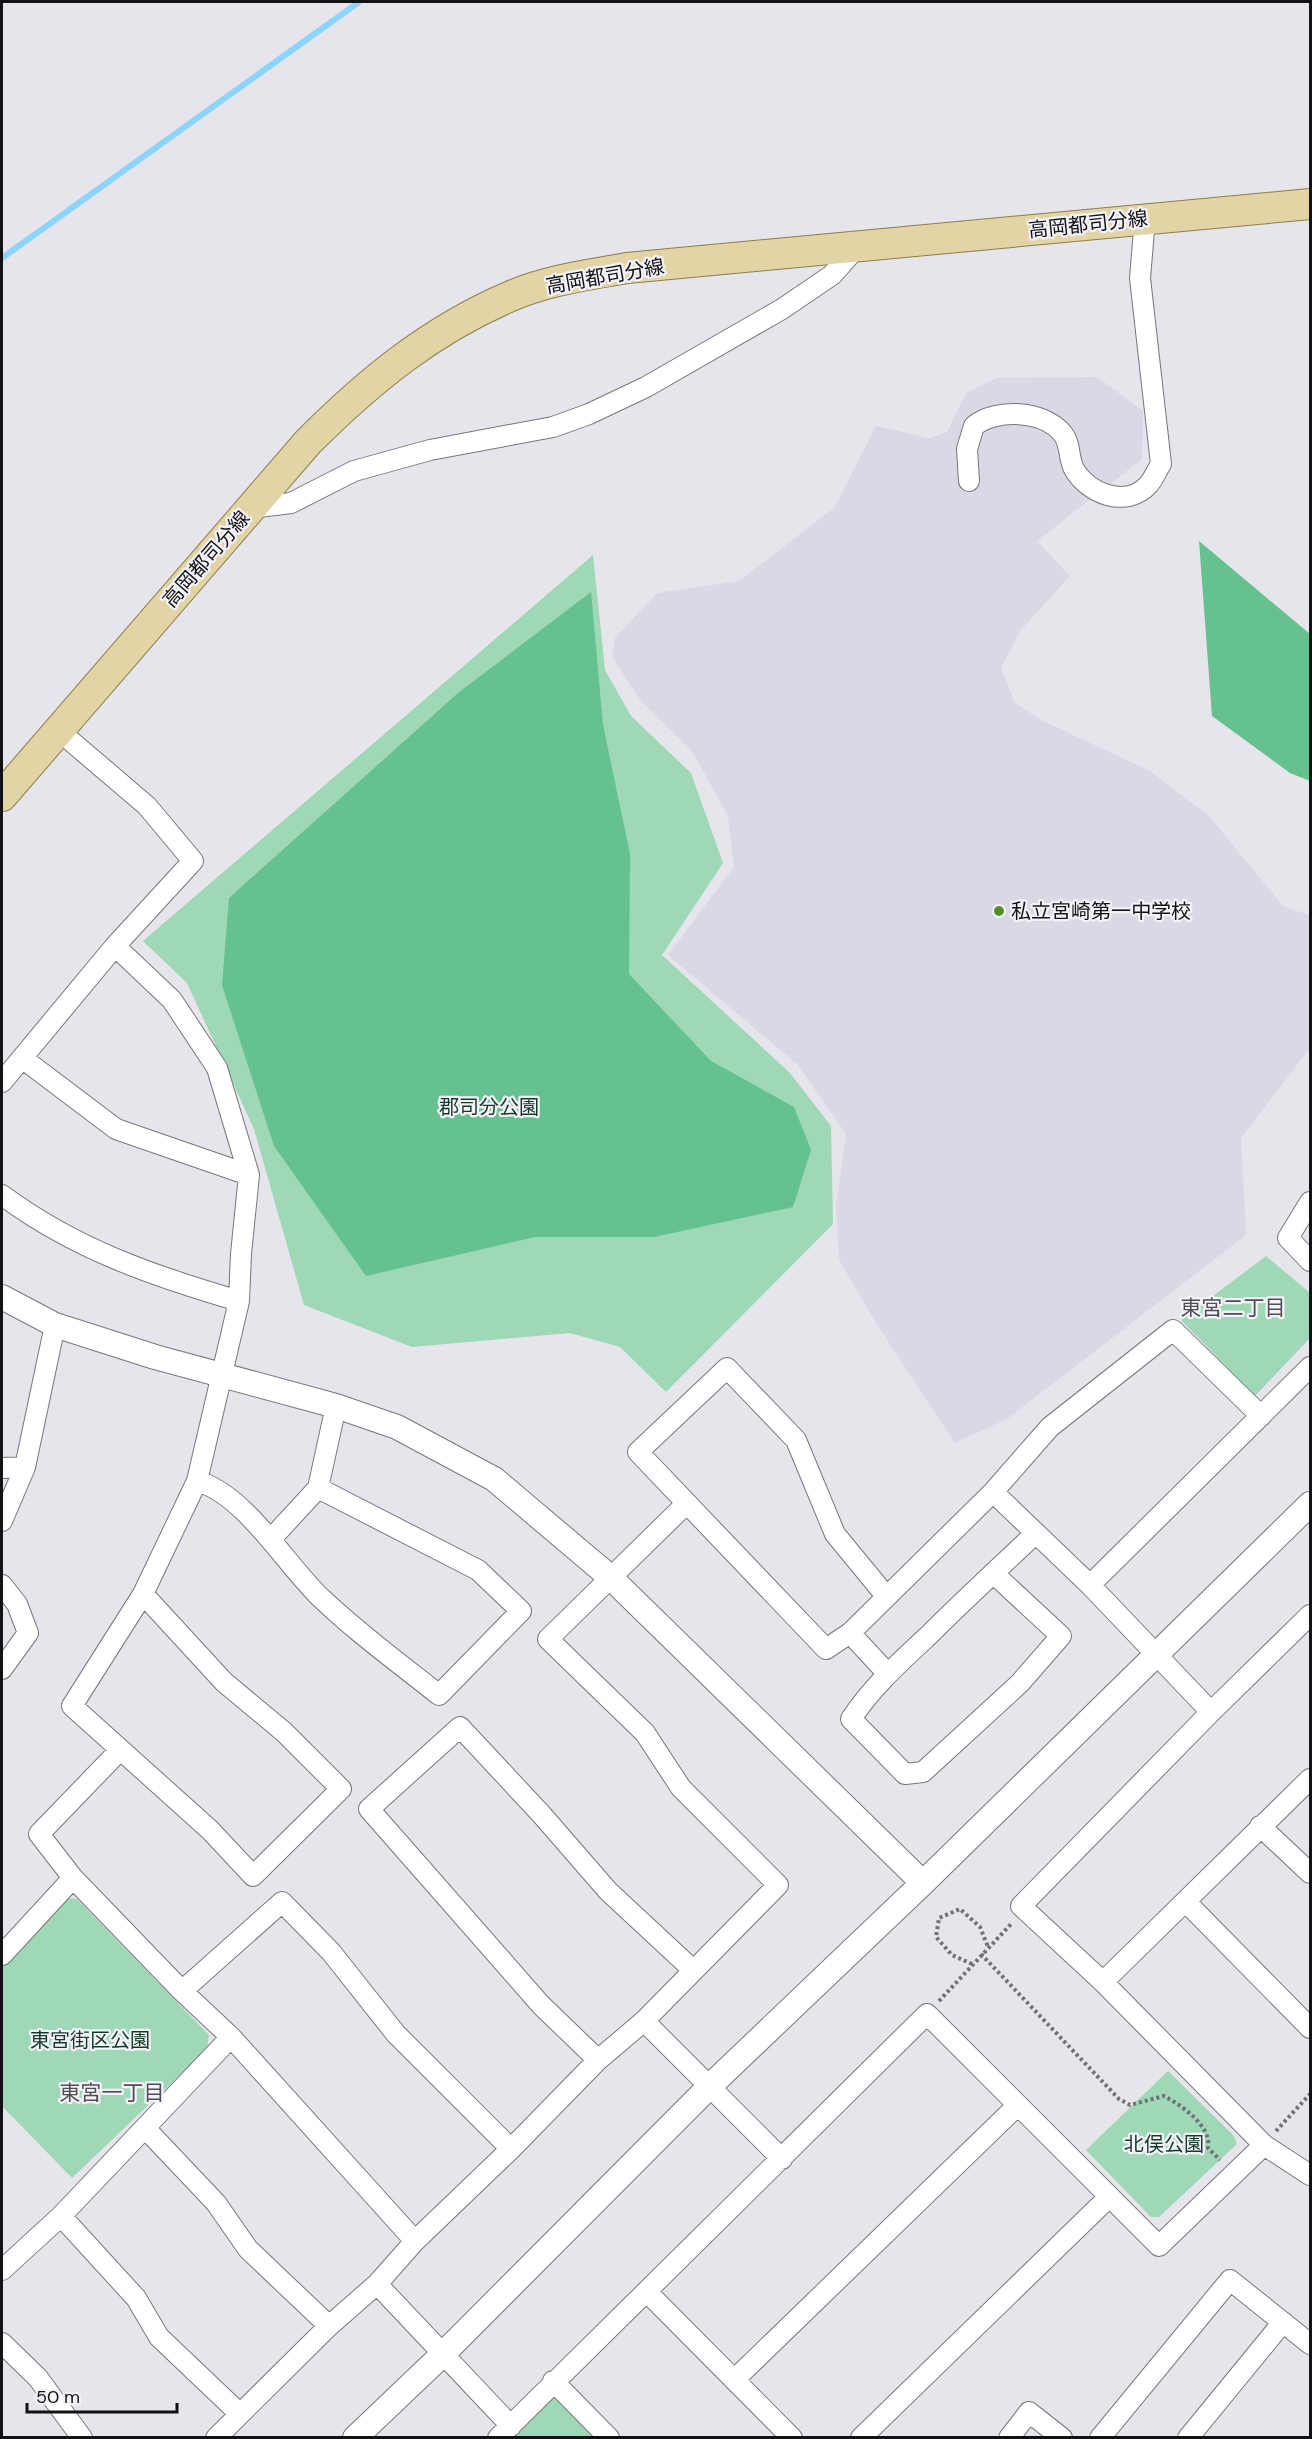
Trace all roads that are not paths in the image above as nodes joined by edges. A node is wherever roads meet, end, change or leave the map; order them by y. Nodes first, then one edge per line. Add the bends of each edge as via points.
1 (1311, 204) edge
2 (1145, 218) junction
3 (857, 247) junction
4 (969, 481) dead end
5 (252, 508) junction
6 (58, 730) junction
7 (5, 785) edge
8 (115, 946) junction
9 (22, 1058) junction
10 (2, 1082) edge
11 (249, 1174) junction
12 (2, 1195) edge
13 (1311, 1202) edge
14 (1311, 1261) edge
15 (2, 1297) edge
16 (239, 1301) junction
17 (55, 1325) junction
18 (1311, 1367) edge
19 (220, 1377) junction
20 (336, 1406) junction
21 (1261, 1416) junction
22 (25, 1467) junction
23 (2, 1468) edge
24 (197, 1481) junction
25 (318, 1488) junction
26 (993, 1491) junction
27 (686, 1504) junction
28 (1311, 1504) edge
29 (2, 1521) edge
30 (1036, 1533) junction
31 (272, 1539) junction
32 (993, 1573) junction
33 (610, 1577) junction
34 (2, 1585) edge
35 (1090, 1585) junction
36 (143, 1594) junction
37 (885, 1596) junction
38 (1311, 1616) edge
39 (850, 1633) junction
40 (1155, 1654) junction
41 (2, 1669) edge
42 (888, 1674) junction
43 (1210, 1712) junction
44 (120, 1750) junction
45 (1311, 1779) edge
46 (1260, 1826) junction
47 (1311, 1873) edge
48 (73, 1878) junction
49 (923, 1883) junction
50 (1186, 1902) junction
51 (2, 1955) edge
52 (693, 1970) junction
53 (1103, 1982) junction
54 (182, 1991) junction
55 (644, 2020) junction
56 (1311, 2028) edge
57 (231, 2037) junction
58 (598, 2060) junction
59 (710, 2086) junction
60 (1018, 2105) junction
61 (145, 2128) junction
62 (1264, 2145) junction
63 (511, 2149) junction
64 (782, 2159) junction
65 (1311, 2175) edge
66 (1109, 2197) junction
67 (61, 2216) junction
68 (415, 2241) junction
69 (2, 2270) edge
70 (377, 2284) junction
71 (647, 2292) junction
72 (1283, 2322) junction
73 (329, 2326) junction
74 (2, 2343) edge
75 (1311, 2344) edge
76 (442, 2355) junction
77 (734, 2380) junction
78 (554, 2381) junction
79 (240, 2414) junction
80 (505, 2432) edge
81 (82, 2438) edge
82 (216, 2438) edge
83 (355, 2438) edge
84 (609, 2438) edge
85 (792, 2438) edge
86 (861, 2438) edge
87 (1009, 2438) edge
88 (1062, 2438) edge
89 (1100, 2438) edge
90 (1188, 2438) edge

1 - 2 main road, 高岡都司分線
2 - 3 main road, 高岡都司分線
2 - 4 street via 1140,278 1161,464 1148,485 1126,496 1097,492 1073,468 1064,435 1047,422 1027,416 993,415 974,426 967,449
3 - 5 street via 832,275 782,309 646,387 589,414 553,427 430,450 354,471 291,503
3 - 5 main road, 高岡都司分線 via 627,268 570,278 513,295 405,355 308,442
5 - 6 main road, 高岡都司分線
6 - 7 main road, 高岡都司分線
6 - 8 street via 147,807 193,861
8 - 9 street
8 - 11 street via 172,1000 217,1068
9 - 10 street
9 - 11 street via 116,1129
11 - 16 street
12 - 16 street via 39,1223 109,1256 166,1280
13 - 14 street via 1288,1238
15 - 17 street
16 - 19 street
17 - 19 street
17 - 22 street
18 - 21 street
19 - 20 street
19 - 24 street
20 - 25 street
20 - 33 street via 397,1427 494,1479
21 - 26 street via 1173,1330 1050,1427
21 - 35 street
22 - 23 street
22 - 29 street
24 - 31 street via 213,1486
24 - 36 street
25 - 31 street
25 - 31 street via 478,1570 520,1611 439,1695 318,1595
26 - 30 street
26 - 37 street
27 - 33 street
27 - 37 street via 638,1452 727,1368 796,1440 835,1534
27 - 39 street via 826,1649
28 - 40 street
30 - 32 street
30 - 35 street
32 - 42 street
32 - 42 street via 1061,1636 1020,1683 923,1772 905,1774 850,1719
33 - 49 street
33 - 52 street via 548,1639 645,1733 681,1788 778,1885
34 - 41 street via 16,1604 28,1633
35 - 40 street
36 - 44 street via 72,1707
36 - 44 street via 224,1682 284,1731 341,1789 253,1876 210,1830
37 - 39 street
38 - 43 street
39 - 42 street
40 - 43 street
40 - 49 street
43 - 53 street via 1021,1906
44 - 48 street via 39,1834
45 - 46 street
46 - 47 street
46 - 50 street
48 - 51 street
48 - 54 street
49 - 59 street
50 - 53 street
50 - 56 street
52 - 55 street
52 - 58 street via 608,1891 460,1727 369,1809 541,2005
53 - 62 street
54 - 57 street
54 - 63 street via 282,1902 331,1952 396,2034
55 - 58 street
55 - 59 street
57 - 61 street
57 - 68 street
58 - 63 street
59 - 64 street
59 - 76 street
60 - 64 street via 927,2014
60 - 66 street
60 - 77 street
61 - 67 street
61 - 73 street via 216,2203 248,2249
62 - 65 street
62 - 66 street via 1159,2246
63 - 68 street
64 - 71 street
66 - 86 street
67 - 69 street
67 - 79 street via 136,2298 159,2337
68 - 70 street
70 - 73 street
70 - 76 street
71 - 77 street
71 - 78 street
72 - 75 street
72 - 89 street via 1230,2280
72 - 90 street
73 - 79 street
74 - 81 street via 38,2378
76 - 80 street
76 - 83 street
77 - 85 street
78 - 80 street
78 - 84 street
79 - 82 street
87 - 88 street via 1029,2412

